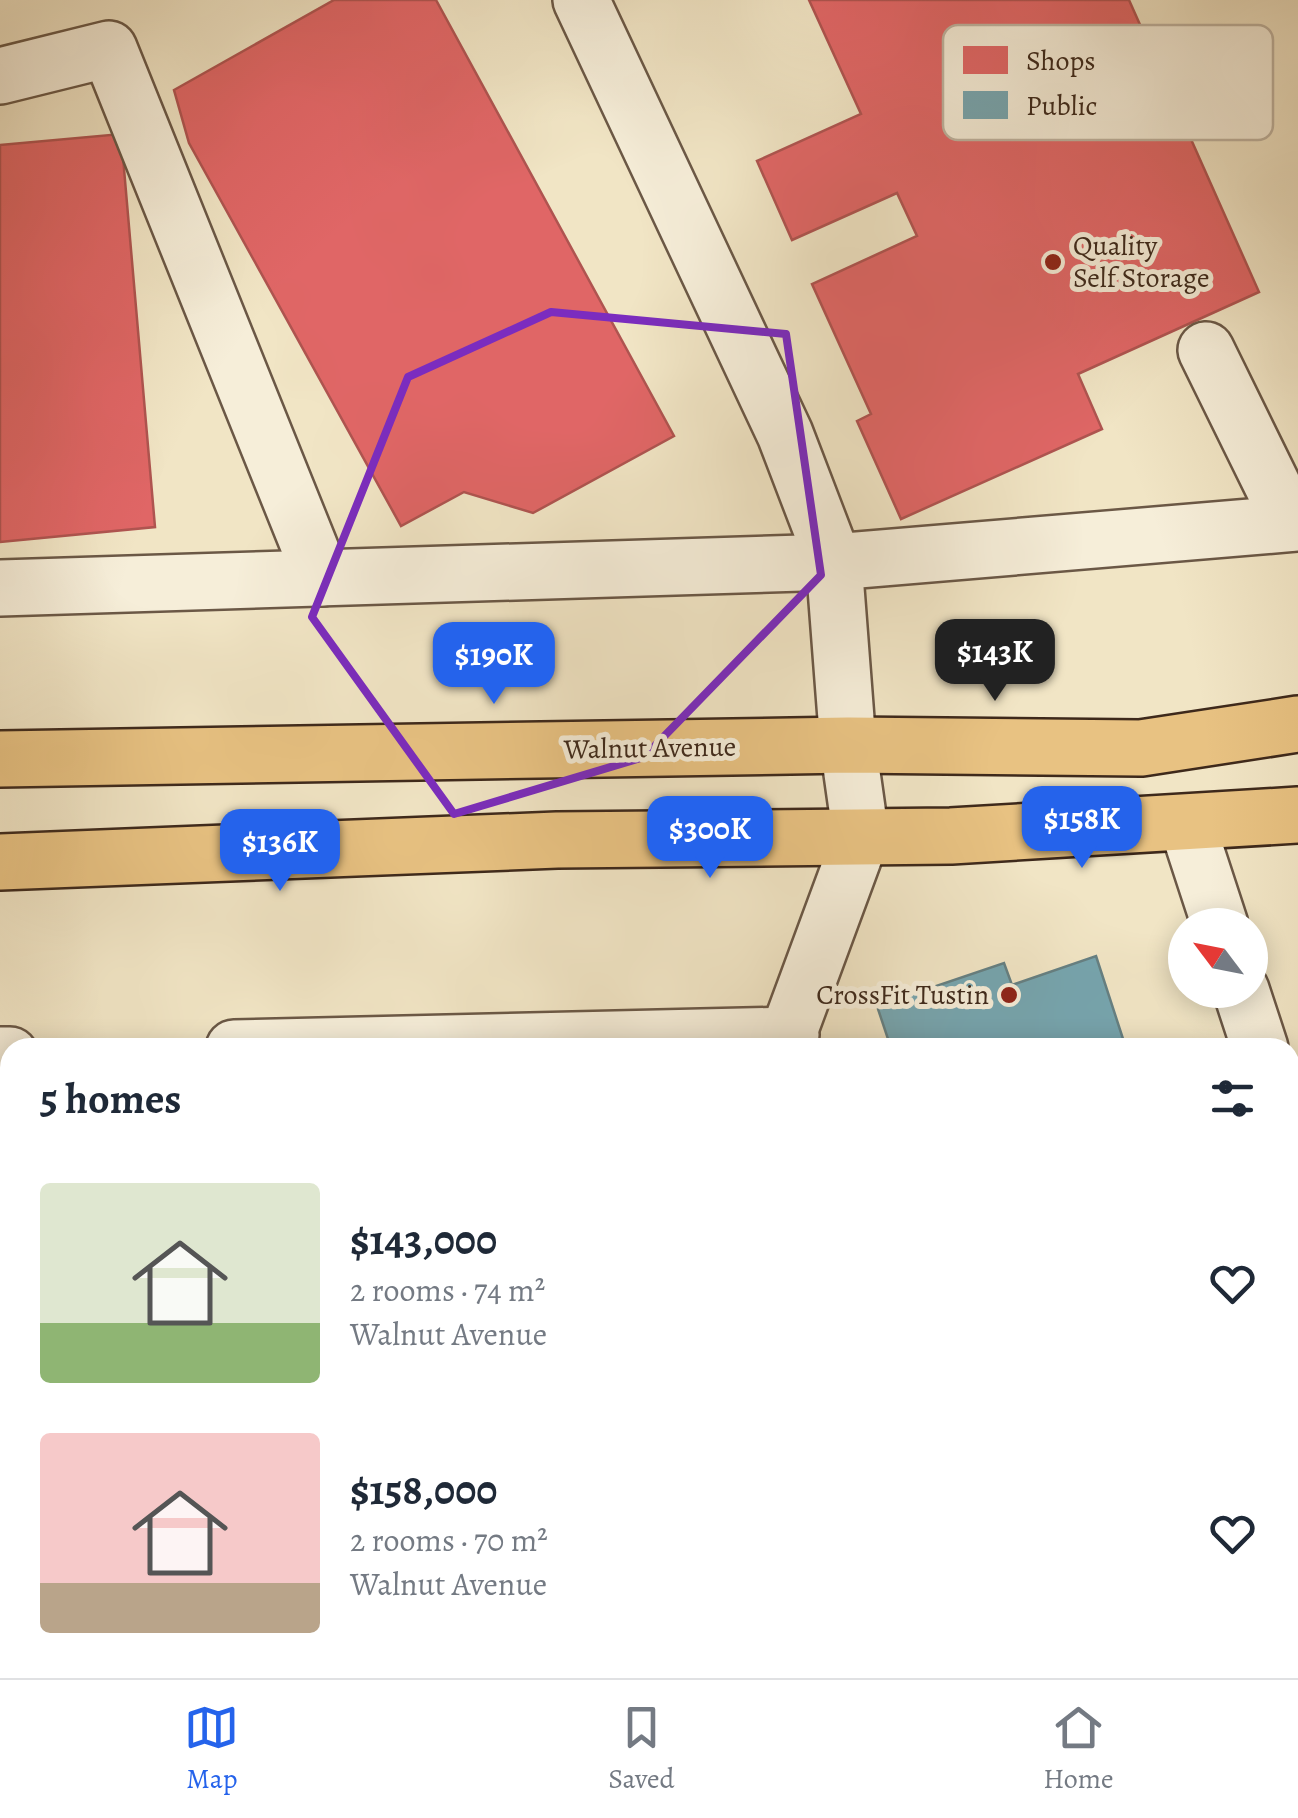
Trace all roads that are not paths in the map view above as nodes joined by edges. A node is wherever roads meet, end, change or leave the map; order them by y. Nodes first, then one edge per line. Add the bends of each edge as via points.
1 (581, 0) edge
2 (0, 76) edge
3 (1206, 350) dead end
4 (1295, 523) edge
5 (834, 562) junction
6 (322, 578) junction
7 (0, 588) edge
8 (1298, 724) edge
9 (848, 744) junction
10 (0, 759) edge
11 (1298, 815) edge
12 (1186, 824) junction
13 (862, 836) junction
14 (0, 862) edge
15 (1214, 908) edge
16 (1247, 1008) edge
17 (788, 1038) edge
18 (1257, 1038) edge

1 - 5 street via 785,434
2 - 6 street via 109,49
3 - 4 street
4 - 5 street
5 - 6 street
5 - 9 street
6 - 7 street
8 - 9 main road, Walnut Avenue via 1141,748
9 - 10 main road, Walnut Avenue
9 - 13 street
11 - 12 main road
12 - 13 main road
12 - 15 street
13 - 14 main road via 557,840
13 - 17 street
16 - 18 street

